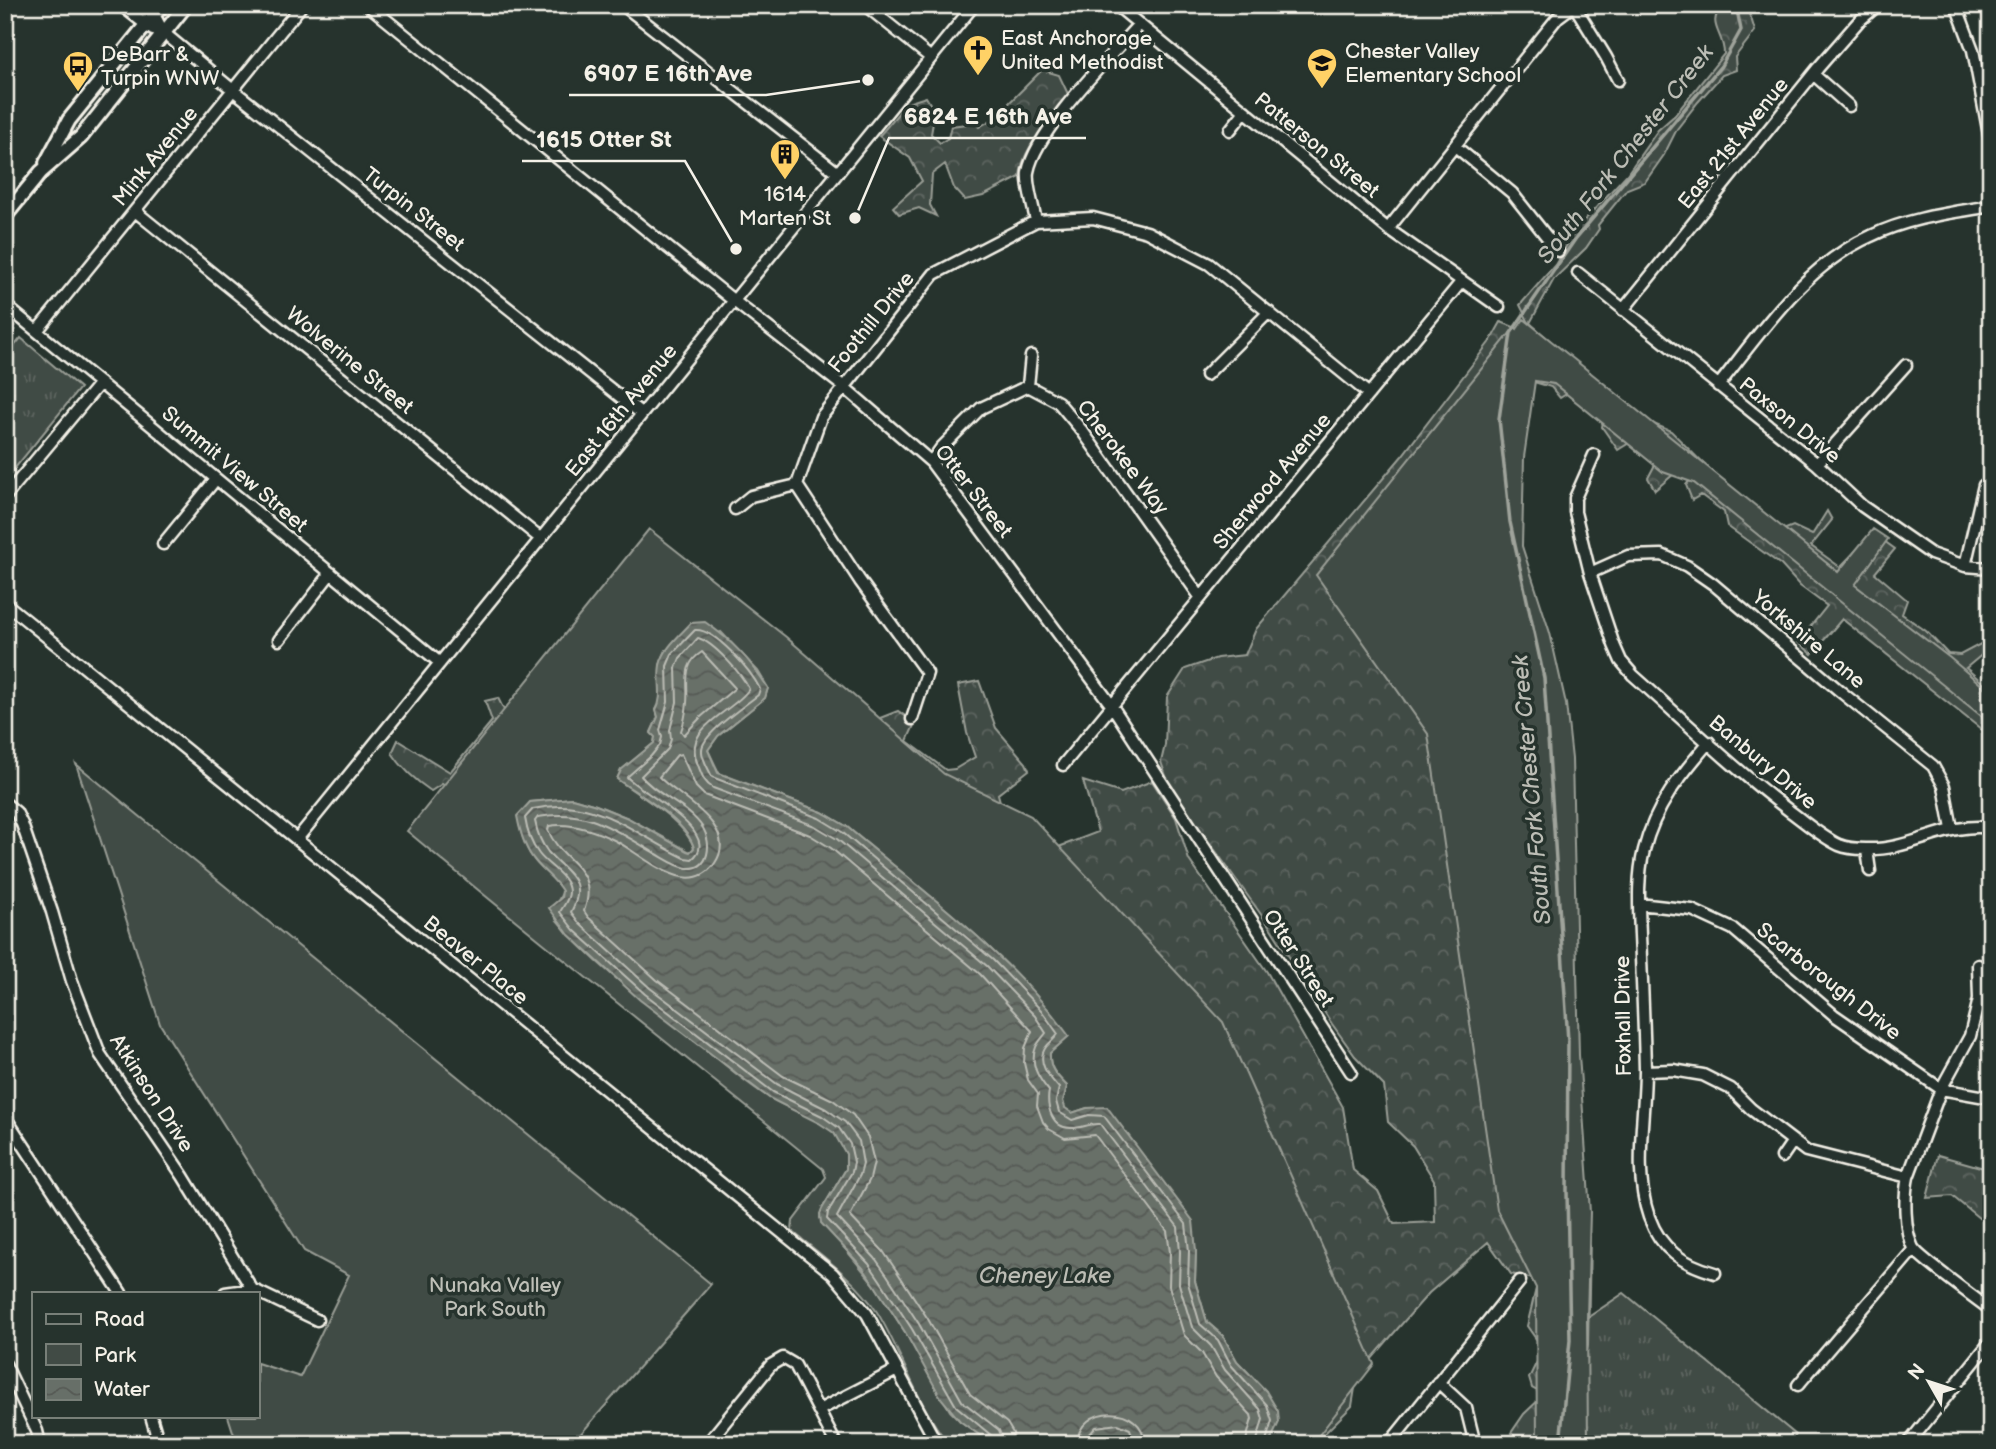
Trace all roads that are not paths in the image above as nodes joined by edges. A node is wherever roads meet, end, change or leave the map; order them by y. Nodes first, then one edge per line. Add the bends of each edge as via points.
1 (121, 5) edge
2 (138, 5) edge
3 (162, 5) edge
4 (186, 5) edge
5 (302, 5) edge
6 (368, 5) edge
7 (624, 5) edge
8 (865, 5) edge
9 (974, 5) edge
10 (1116, 5) edge
11 (1574, 5) edge
12 (1878, 5) edge
13 (1956, 5) edge
14 (149, 21) junction
15 (1139, 24) junction
16 (164, 33) junction
17 (931, 58) junction
18 (1814, 74) junction
19 (1991, 74) edge
20 (1979, 76) junction
21 (1618, 80) dead end
22 (233, 90) junction
23 (1849, 106) dead end
24 (1245, 111) junction
25 (1230, 130) dead end
26 (1991, 145) edge
27 (1455, 146) junction
28 (41, 172) junction
29 (838, 173) junction
30 (1991, 206) edge
31 (135, 211) junction
32 (5, 216) edge
33 (1036, 221) junction
34 (1388, 229) junction
35 (1558, 251) dead end
36 (1578, 274) dead end
37 (1462, 281) junction
38 (734, 301) junction
39 (5, 305) edge
40 (1499, 307) dead end
41 (1623, 310) junction
42 (1269, 312) junction
43 (37, 331) junction
44 (1031, 356) dead end
45 (1906, 365) dead end
46 (1206, 375) dead end
47 (100, 383) junction
48 (1028, 386) junction
49 (1718, 386) junction
50 (844, 387) junction
51 (1369, 394) junction
52 (642, 414) junction
53 (1594, 455) dead end
54 (931, 462) junction
55 (1817, 464) junction
56 (216, 480) junction
57 (797, 485) junction
58 (1984, 485) dead end
59 (5, 497) edge
60 (735, 509) dead end
61 (541, 539) junction
62 (163, 544) dead end
63 (1965, 566) junction
64 (1991, 568) edge
65 (331, 573) junction
66 (1590, 573) junction
67 (1201, 598) junction
68 (5, 603) edge
69 (279, 640) dead end
70 (440, 663) junction
71 (1112, 706) junction
72 (912, 719) dead end
73 (1709, 742) junction
74 (1063, 765) dead end
75 (5, 803) edge
76 (1991, 828) edge
77 (1952, 829) junction
78 (297, 839) junction
79 (1867, 849) junction
80 (1870, 871) dead end
81 (1639, 904) junction
82 (1978, 965) dead end
83 (1645, 1071) junction
84 (1351, 1072) dead end
85 (1941, 1089) junction
86 (1991, 1098) edge
87 (5, 1117) edge
88 (1793, 1141) junction
89 (1782, 1157) dead end
90 (1908, 1177) junction
91 (1913, 1249) junction
92 (1714, 1273) dead end
93 (1520, 1281) dead end
94 (252, 1289) junction
95 (120, 1292) edge
96 (232, 1292) edge
97 (258, 1292) edge
98 (259, 1292) edge
99 (1991, 1310) edge
100 (317, 1320) dead end
101 (1991, 1342) edge
102 (5, 1364) edge
103 (897, 1370) junction
104 (1438, 1382) junction
105 (1798, 1385) dead end
106 (819, 1410) junction
107 (152, 1418) edge
108 (40, 1444) edge
109 (159, 1444) edge
110 (708, 1444) edge
111 (836, 1444) edge
112 (937, 1444) edge
113 (1389, 1444) edge
114 (1475, 1444) edge
115 (1908, 1444) edge

1 - 14 street, Turpin Street
2 - 14 street, Turpin Street
3 - 14 main road
4 - 16 main road
5 - 22 street, Mink Avenue
6 - 38 street, Otter Street
7 - 29 street
8 - 17 street
9 - 17 street, East 16th Avenue
10 - 15 street, Patterson Street
11 - 21 street
11 - 27 street via 1542,37
12 - 18 street, East 21st Avenue
13 - 20 street
14 - 16 street, Turpin Street
14 - 28 main road via 69,120
15 - 24 street, Patterson Street
15 - 33 street via 1068,103 1038,147 1027,174
16 - 22 street, Turpin Street
16 - 28 main road via 81,137
17 - 29 street, East 16th Avenue
18 - 23 street
18 - 41 street, East 21st Avenue
19 - 20 street
20 - 26 street
22 - 31 street, Mink Avenue
22 - 52 street, Turpin Street
24 - 25 street
24 - 34 street, Patterson Street
27 - 34 street
27 - 35 street via 1512,193
28 - 32 main road
29 - 38 street, East 16th Avenue
30 - 49 street via 1892,227 1840,254 1787,300
31 - 43 street, Mink Avenue
31 - 61 street, Wolverine Street
33 - 42 street, Foothill Drive via 1093,218 1147,232 1209,264
33 - 50 street, Foothill Drive via 934,274
34 - 37 street, Patterson Street
36 - 41 street, Paxson Drive
37 - 40 street, Patterson Street
37 - 51 street, Sherwood Avenue
38 - 50 street, Otter Street
38 - 52 street, East 16th Avenue
39 - 43 street, Summit View Street
41 - 49 street, Paxson Drive
42 - 46 street
42 - 51 street, Foothill Drive
43 - 47 street, Summit View Street
44 - 48 street
45 - 55 street
47 - 56 street, Summit View Street
47 - 59 street
48 - 54 street via 981,408
48 - 67 street, Cherokee Way via 1058,402 1083,432
49 - 55 street, Paxson Drive
50 - 54 street, Otter Street
50 - 57 street, Foothill Drive via 821,416
51 - 67 street, Sherwood Avenue
52 - 61 street, East 16th Avenue
53 - 66 street, Banbury Drive via 1575,498
54 - 71 street, Otter Street
55 - 63 street, Paxson Drive via 1862,506 1931,554
56 - 62 street
56 - 65 street, Summit View Street
57 - 60 street via 751,496
57 - 72 street via 927,673
58 - 63 street
61 - 70 street, East 16th Avenue
63 - 64 street, Paxson Drive
65 - 69 street
65 - 70 street, Summit View Street
66 - 73 street, Banbury Drive via 1621,661
66 - 77 street, Yorkshire Lane via 1628,556 1662,555 1704,578 1933,766 1944,786
67 - 71 street, Sherwood Avenue
68 - 78 street, Beaver Place
70 - 78 street, East 16th Avenue
71 - 74 street, Sherwood Avenue
71 - 84 street, Otter Street
73 - 79 street, Banbury Drive via 1823,836 1841,846
73 - 81 street, Foxhall Drive via 1653,818 1643,854
75 - 94 street, Atkinson Drive via 22,824 100,1054
76 - 77 street, Banbury Drive
77 - 79 street, Banbury Drive via 1904,845
78 - 103 street, Beaver Place via 833,1274 867,1314
79 - 80 street
81 - 83 street, Foxhall Drive
81 - 85 street, Scarborough Drive via 1692,910 1733,929 1834,1015
82 - 85 street via 1979,999 1970,1036
83 - 88 street via 1703,1075 1731,1089
83 - 92 street, Foxhall Drive via 1643,1180 1649,1216 1662,1245 1692,1267
85 - 86 street, Scarborough Drive
85 - 90 street
87 - 95 street
88 - 89 street
88 - 90 street via 1806,1151
90 - 91 street via 1905,1214
91 - 99 street
91 - 105 street
93 - 104 street
94 - 96 street
94 - 97 street
98 - 100 street
101 - 115 street
102 - 108 street
103 - 106 street
103 - 112 street, Beaver Place
104 - 113 street
104 - 114 street via 1466,1408
106 - 110 street via 795,1365 783,1358 771,1365
106 - 111 street
107 - 109 street

